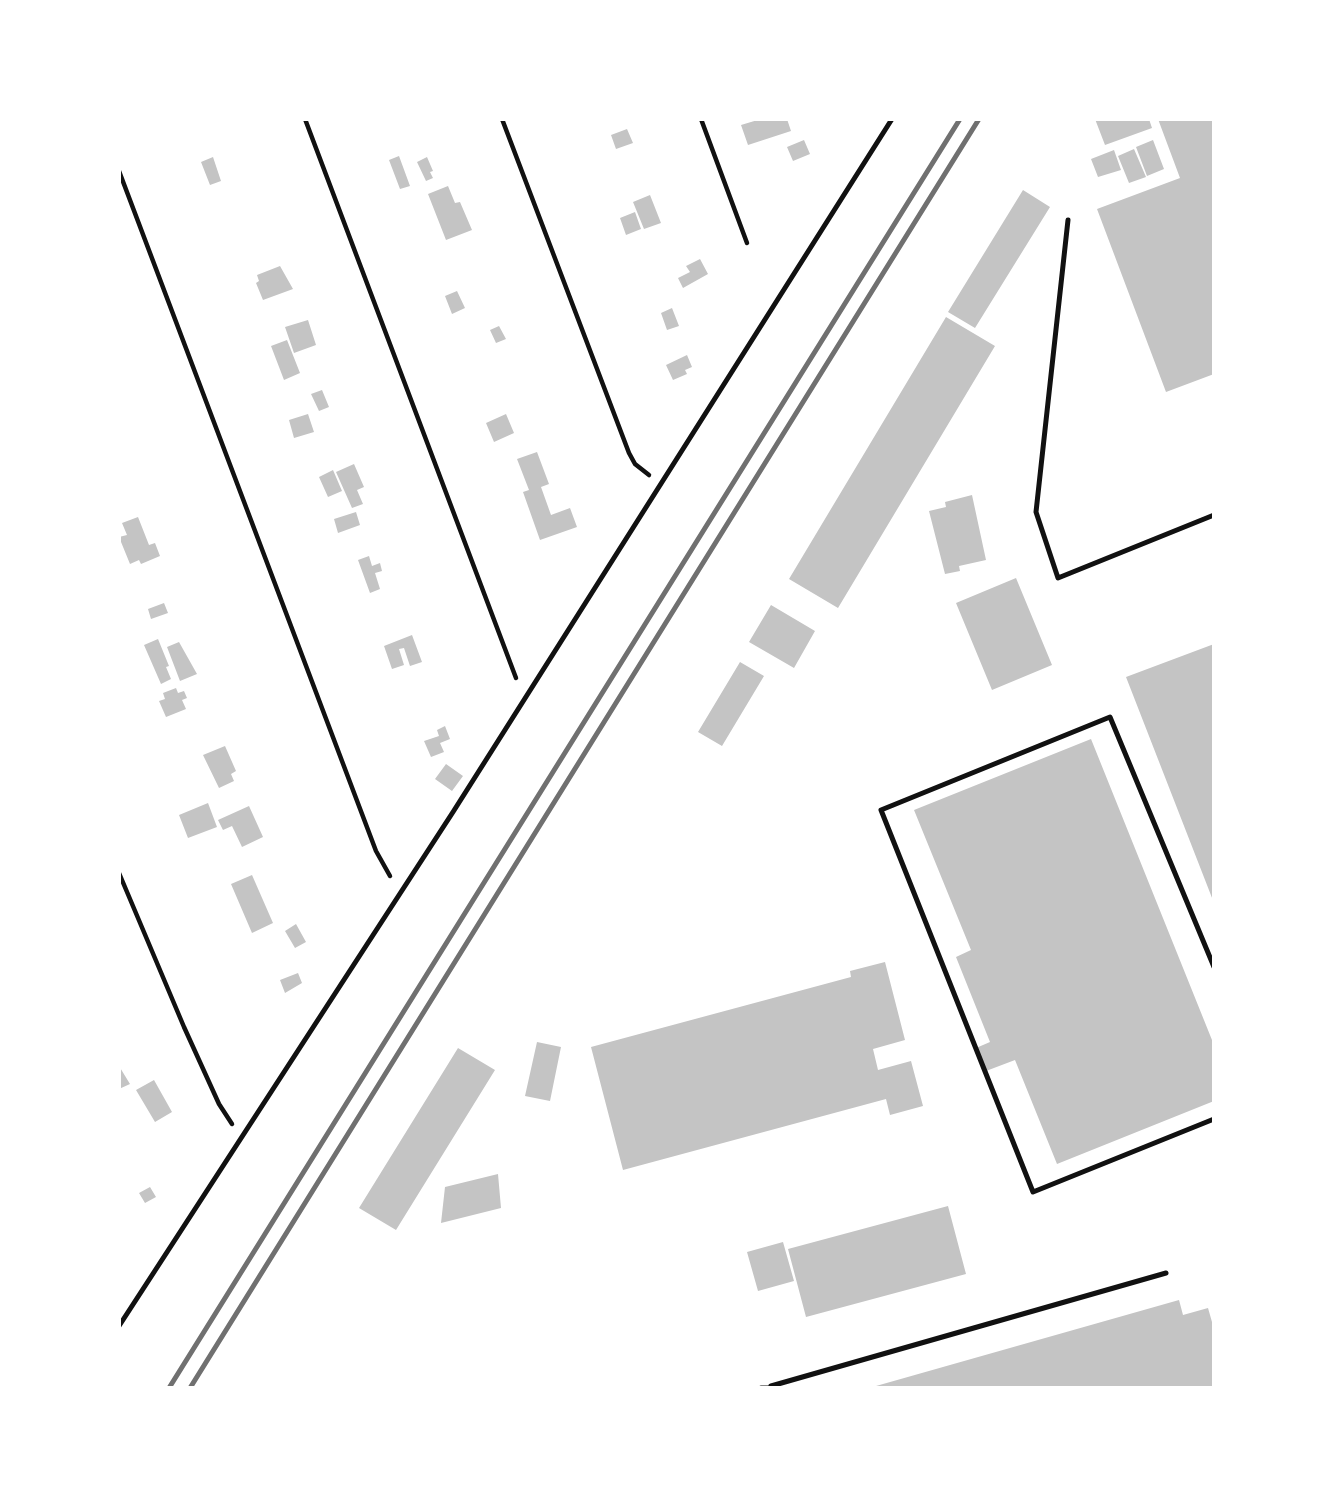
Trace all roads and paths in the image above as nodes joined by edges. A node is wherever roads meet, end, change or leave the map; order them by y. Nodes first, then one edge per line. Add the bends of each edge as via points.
1 (305, 119) edge
2 (502, 119) edge
3 (701, 119) edge
4 (892, 119) edge
5 (119, 171) edge
6 (1068, 220) dead end
7 (747, 243) dead end
8 (659, 483) junction
9 (1214, 515) edge
10 (523, 699) junction
11 (119, 873) edge
12 (399, 892) junction
13 (1214, 967) edge
14 (219, 1104) dead end
15 (1214, 1119) edge
16 (1166, 1273) dead end
17 (119, 1326) edge
18 (771, 1387) edge
19 (761, 1388) edge

1 - 10 path
2 - 8 path via 629,453 635,464
3 - 7 path
4 - 8 lane
5 - 12 path via 376,851
6 - 9 lane via 1036,512 1058,578
8 - 10 lane
10 - 12 lane
11 - 14 path
12 - 17 lane
13 - 15 lane via 1111,717 881,810 1033,1192
16 - 18 lane
18 - 19 lane

